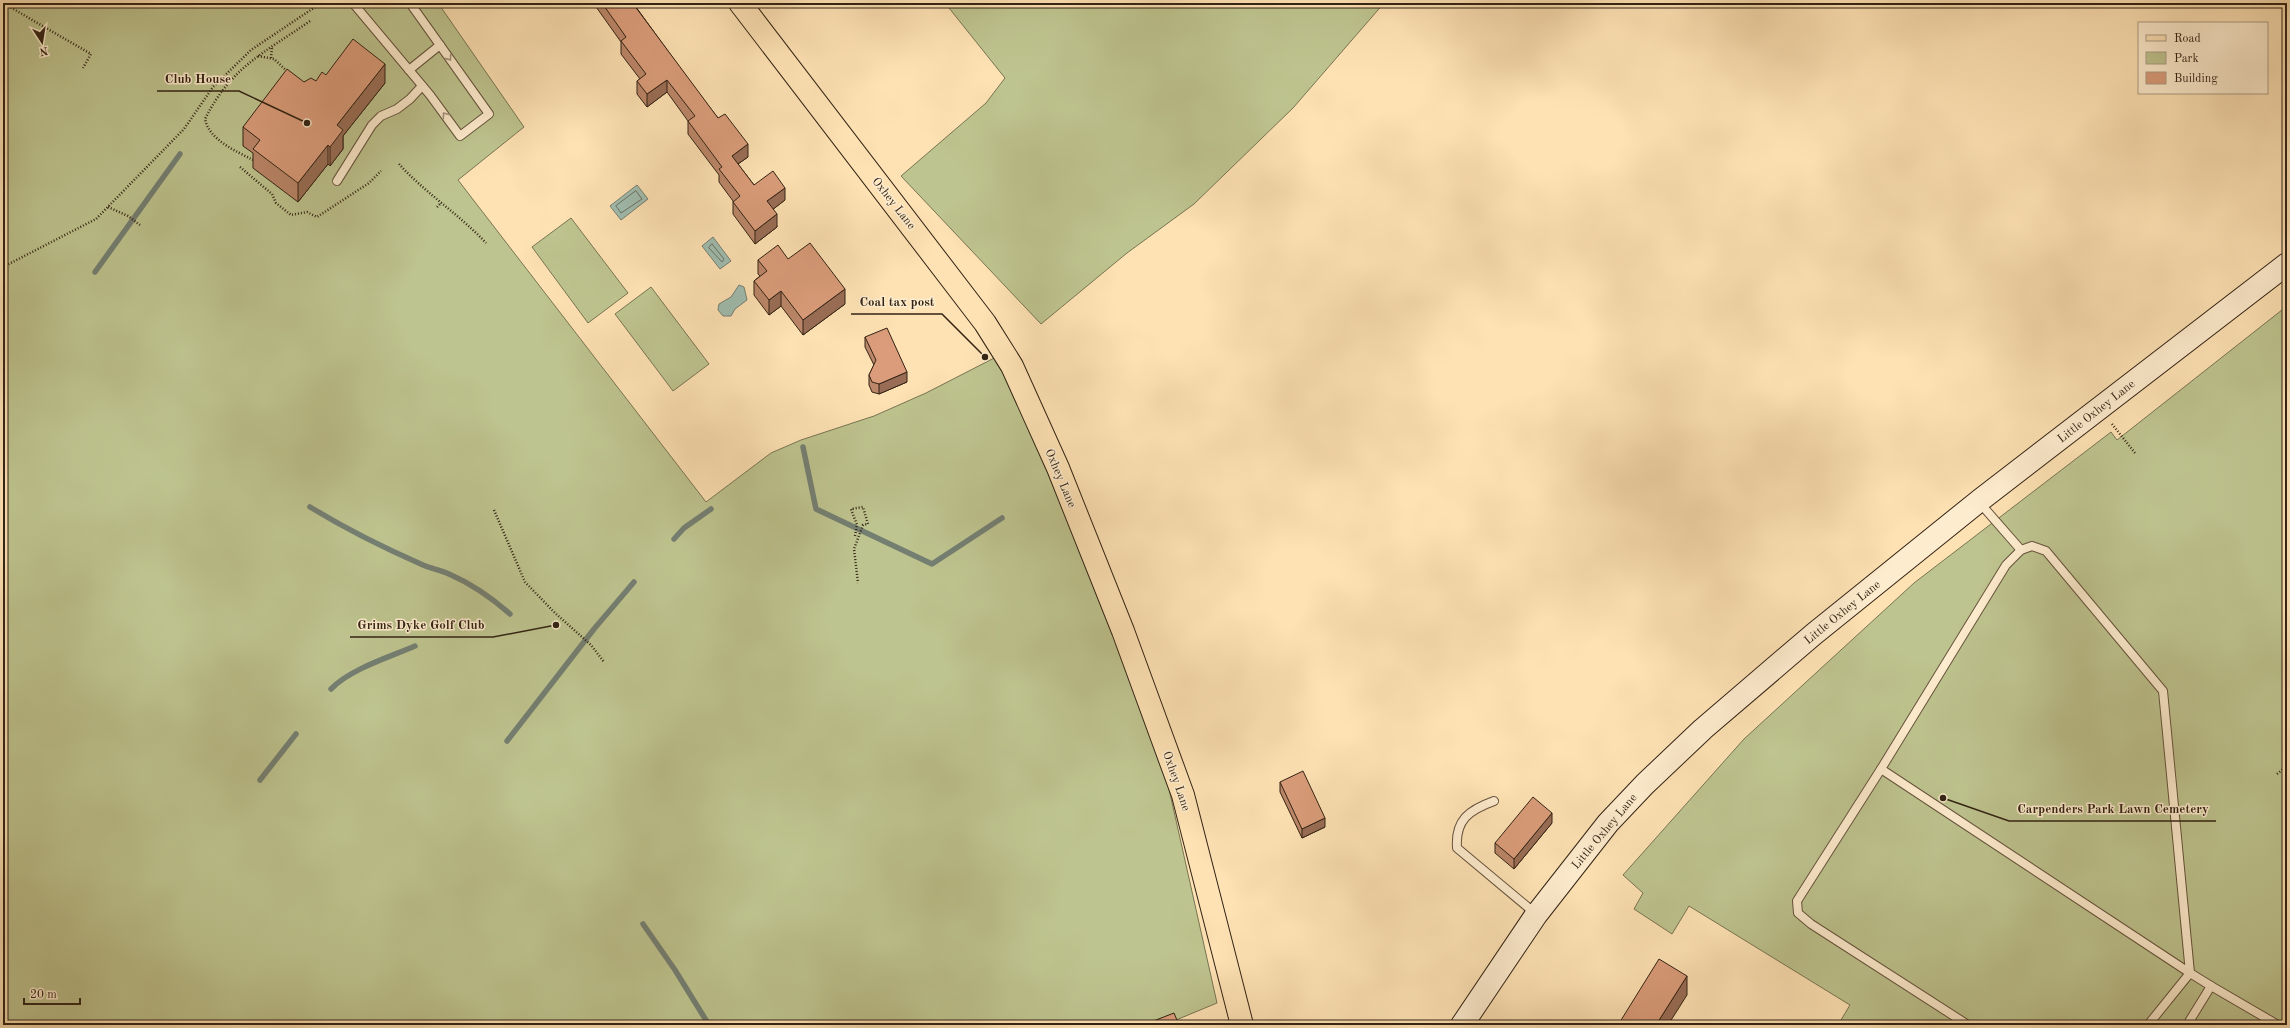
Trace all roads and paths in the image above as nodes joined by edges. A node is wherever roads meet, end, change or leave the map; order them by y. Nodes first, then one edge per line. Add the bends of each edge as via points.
1 (3, 3) edge
2 (321, 3) edge
3 (353, 3) edge
4 (410, 3) edge
5 (740, 3) edge
6 (310, 21) dead end
7 (440, 45) junction
8 (272, 47) junction
9 (258, 56) junction
10 (271, 58) junction
11 (83, 68) dead end
12 (409, 70) junction
13 (293, 77) edge
14 (422, 86) junction
15 (253, 160) edge
16 (399, 164) dead end
17 (240, 167) dead end
18 (381, 171) dead end
19 (337, 181) dead end
20 (441, 203) junction
21 (108, 207) junction
22 (437, 207) dead end
23 (140, 225) dead end
24 (486, 243) dead end
25 (2287, 264) edge
26 (3, 267) edge
27 (2110, 422) dead end
28 (2135, 453) dead end
29 (1979, 501) junction
30 (494, 510) dead end
31 (855, 536) dead end
32 (2021, 550) junction
33 (858, 583) dead end
34 (604, 662) dead end
35 (2287, 766) edge
36 (1881, 769) junction
37 (2277, 774) dead end
38 (1494, 801) dead end
39 (1536, 915) junction
40 (2190, 973) junction
41 (2211, 986) junction
42 (1242, 1025) edge
43 (1462, 1025) edge
44 (1968, 1025) edge
45 (2148, 1025) edge
46 (2187, 1025) edge
47 (2278, 1025) edge

1 - 11 path via 91,54
2 - 21 path via 246,55 213,87 184,129
3 - 12 lane
4 - 7 lane
5 - 42 main road, Oxhey Lane via 985,323 1012,366 1058,468 1117,616 1183,795
6 - 8 path
7 - 12 lane
7 -> 14 lane via 489,114 460,136
8 - 9 path
8 - 10 path
9 - 10 path
9 - 15 path via 225,86 205,119 211,133
10 - 13 path
12 - 14 lane
14 - 19 lane via 410,99 397,109 381,116 372,125
16 - 20 path
17 - 18 path via 272,194 276,203 291,214 307,212 317,217 363,187
20 - 22 path
20 - 24 path via 475,230
21 - 23 path
21 - 26 path via 96,219
25 - 29 main road, Little Oxhey Lane
27 - 28 path
29 - 32 lane
29 - 39 main road, Little Oxhey Lane via 1814,634 1668,762 1608,823
30 - 34 path via 525,582 591,645
31 - 33 path via 857,525 851,509 863,507 868,524 863,525 854,549
32 - 36 lane via 2006,565
32 - 40 lane via 2032,546 2046,551 2162,691
35 - 37 path
36 - 40 lane
36 - 44 lane via 1797,901 1798,913 1811,924
38 - 39 lane via 1479,806 1467,815 1458,828 1457,848
39 - 43 main road, Little Oxhey Lane
40 - 41 lane
40 - 45 lane
41 - 46 lane
41 - 47 lane

